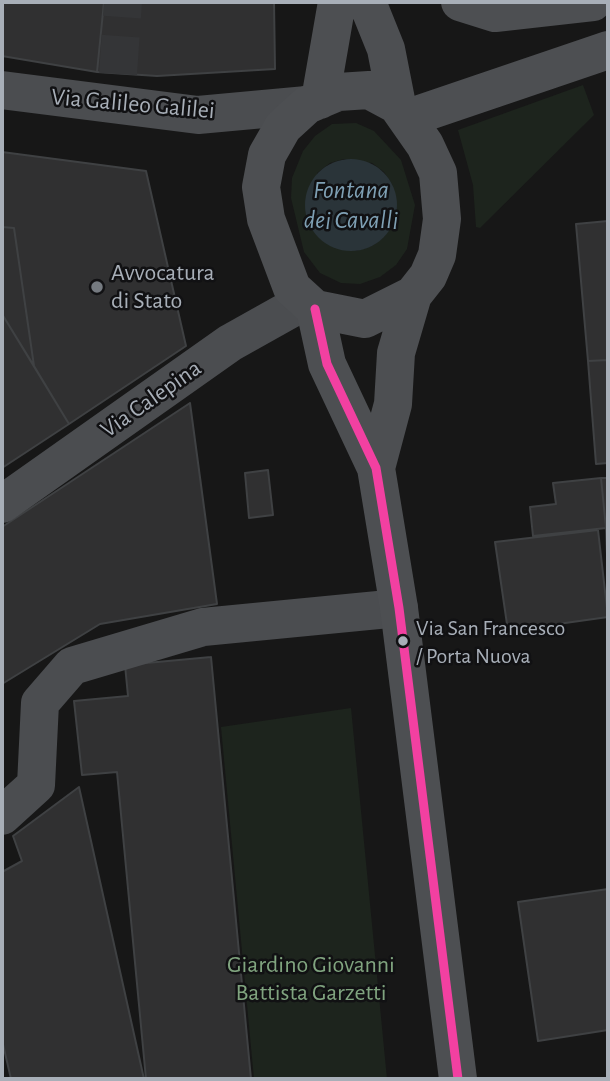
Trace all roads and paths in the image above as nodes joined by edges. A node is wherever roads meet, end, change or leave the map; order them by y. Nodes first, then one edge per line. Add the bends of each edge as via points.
1 (337, 2) edge
2 (367, 2) edge
3 (460, 2) edge
4 (593, 2) edge
5 (608, 50) edge
6 (2, 90) edge
7 (314, 102) junction
8 (403, 112) junction
9 (413, 295) junction
10 (310, 305) junction
11 (376, 468) junction
12 (2, 504) edge
13 (399, 608) junction
14 (2, 816) edge
15 (458, 1079) edge

1 - 7 main road
2 - 8 main road
3 - 4 main road via 495,13
5 - 8 main road
6 - 7 street, Via Galileo Galilei via 117,90 198,115
7 - 8 main road via 338,92 369,90
7 - 10 main road via 283,127 267,156 261,187 278,256 292,288
8 - 9 main road via 438,173 442,219 437,255
9 - 10 main road via 365,319
9 - 11 main road via 396,353 393,404
10 - 11 main road via 327,364
10 - 12 street, Via Calepina via 230,343
11 - 13 main road
13 - 14 street via 203,627 72,666 40,703 36,785
13 - 15 main road

